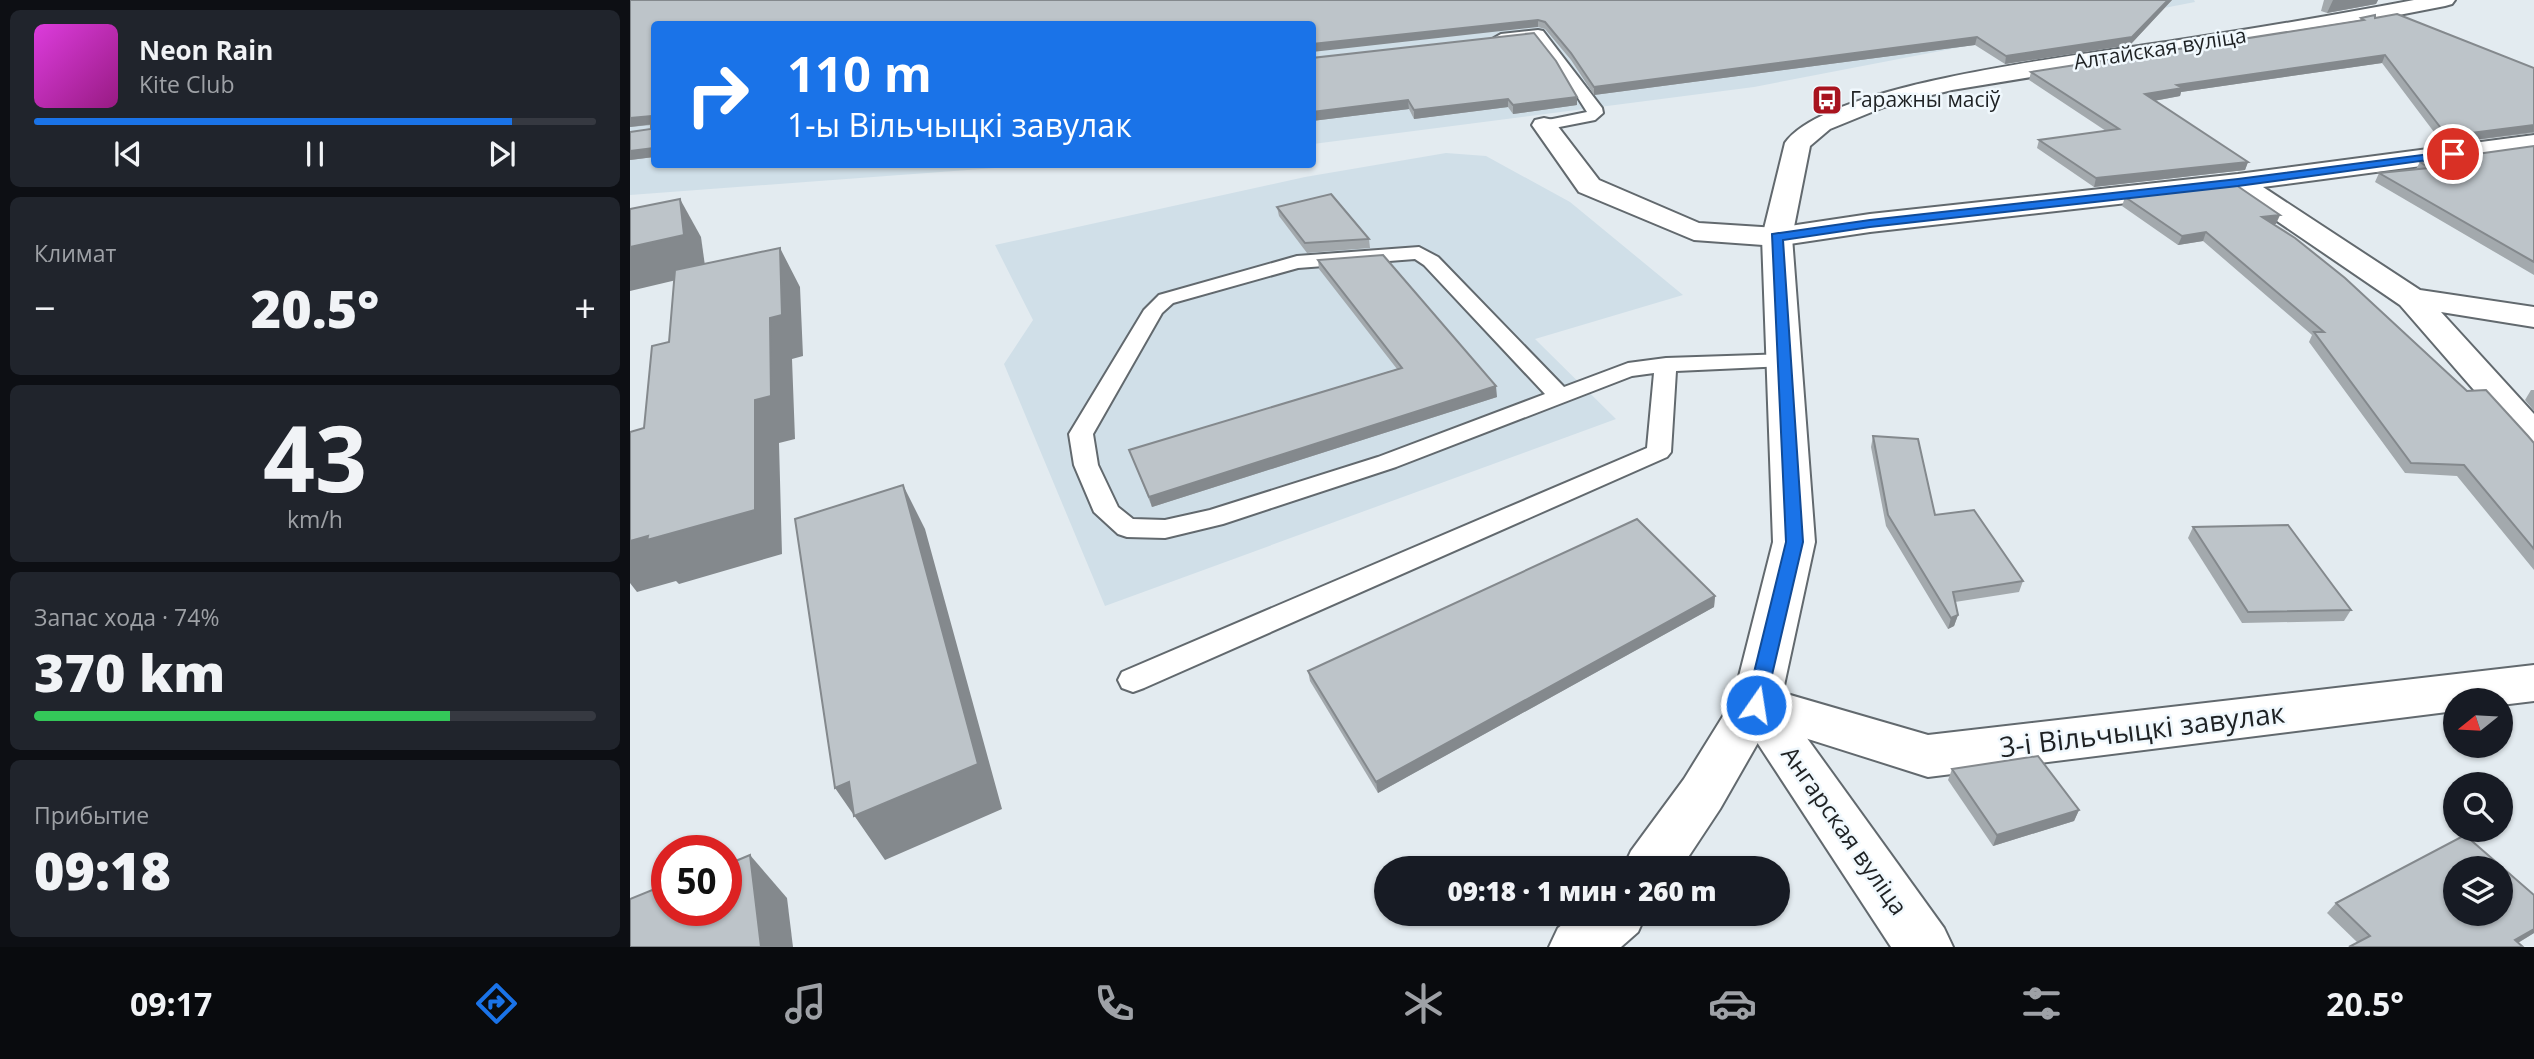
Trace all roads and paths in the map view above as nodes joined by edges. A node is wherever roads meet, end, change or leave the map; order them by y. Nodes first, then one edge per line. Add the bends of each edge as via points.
1 (2445, 0) edge
2 (1485, 40) edge
3 (1544, 125) joint
4 (2534, 143) edge
5 (2238, 182) junction
6 (1777, 237) junction
7 (2411, 298) junction
8 (2534, 317) edge
9 (1784, 360) junction
10 (1666, 365) junction
11 (1559, 395) junction
12 (2534, 436) edge
13 (1133, 680) dead end
14 (2534, 682) edge
15 (1756, 705) junction
16 (1658, 856) edge
17 (1603, 926) edge
18 (1578, 947) edge
19 (1924, 947) edge

1 - 6 street, Алтайская вуліца via 1951,83 1876,102 1821,124 1798,143
2 - 3 lane via 1538,34 1594,108 1590,117
3 - 6 street via 1589,186 1693,231
4 - 5 street
5 - 6 street
5 - 7 street
6 - 9 street
7 - 8 street
7 - 12 street
9 - 10 lane
9 - 15 street via 1794,542
10 - 11 lane via 1628,370
10 - 13 lane via 1659,452
11 - 11 lane via 1387,462 1165,528 1126,528 1107,512 1086,464 1081,434 1154,310 1166,299 1323,258 1419,253
14 - 15 street, 3-і Вільчыцкі завулак via 1928,756
15 - 16 street
15 - 19 street, Ангарская вуліца
17 - 18 street

